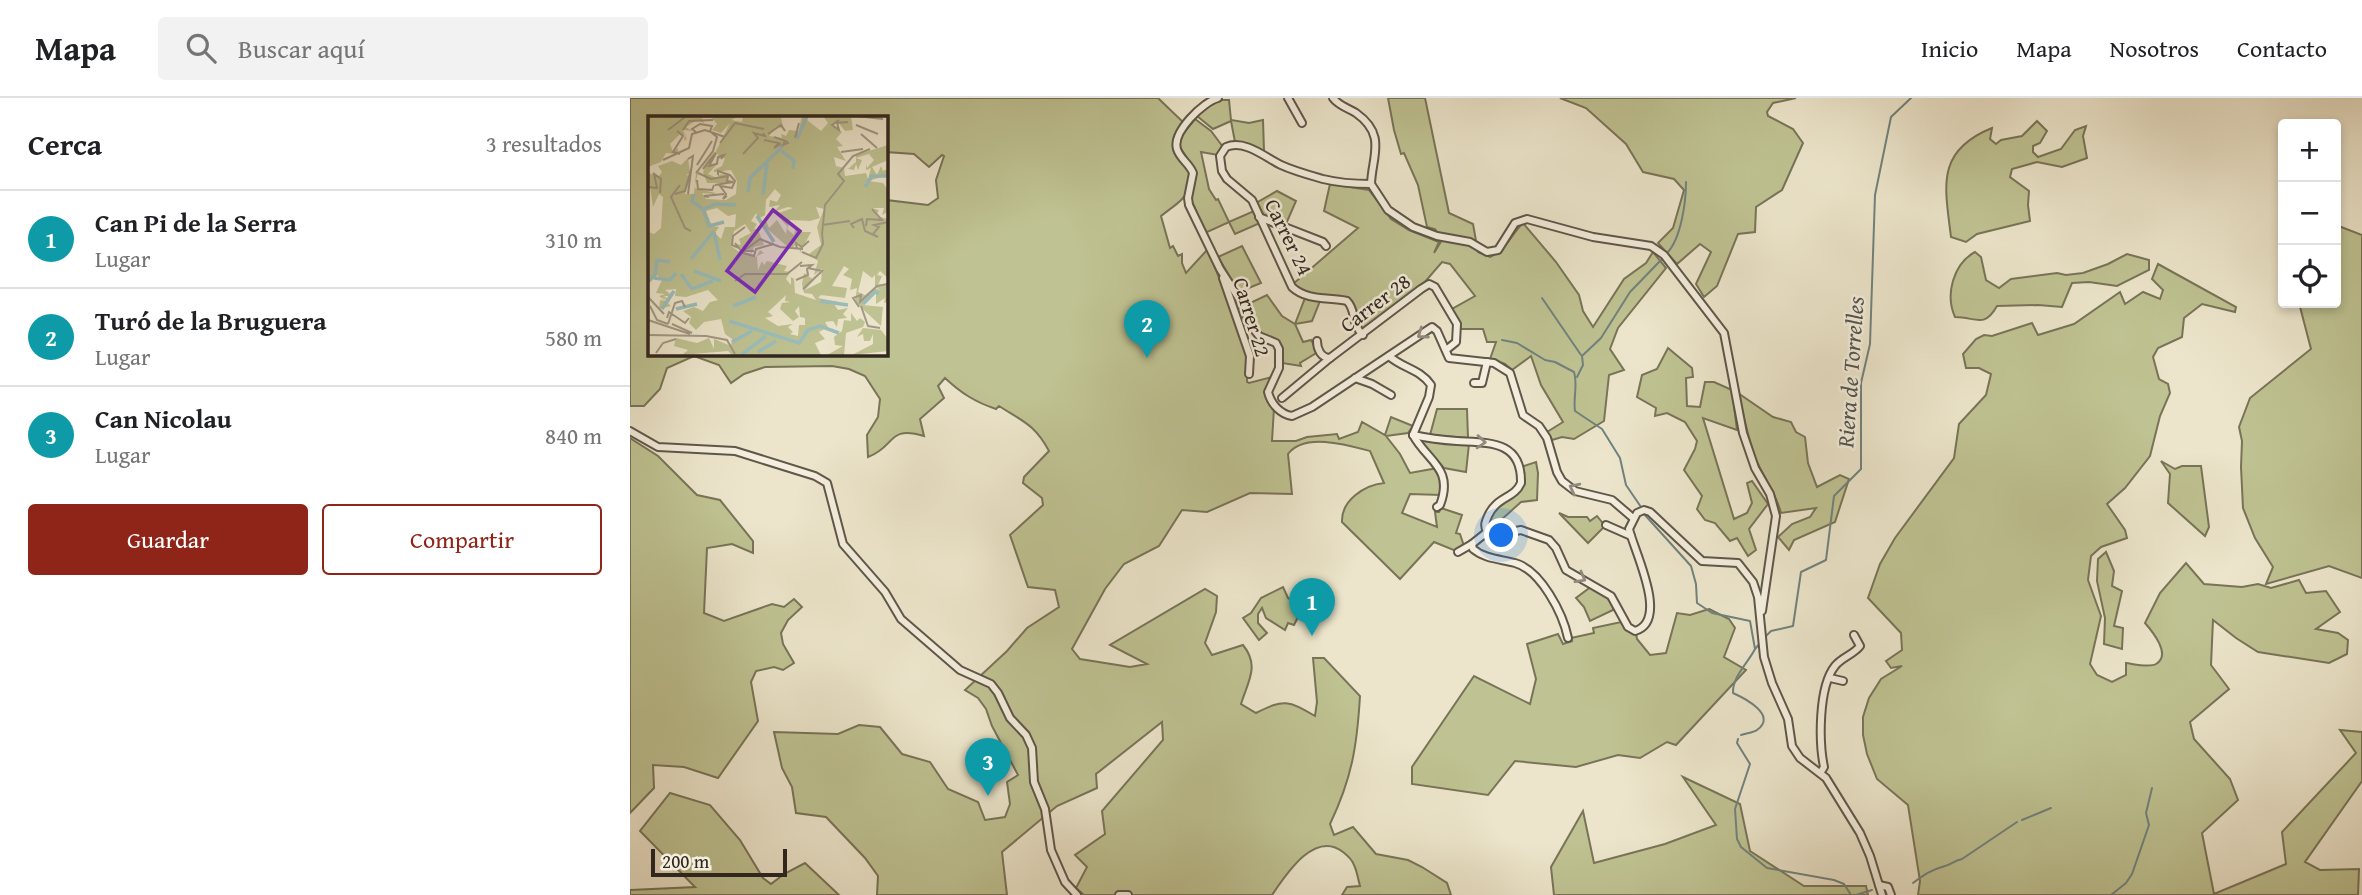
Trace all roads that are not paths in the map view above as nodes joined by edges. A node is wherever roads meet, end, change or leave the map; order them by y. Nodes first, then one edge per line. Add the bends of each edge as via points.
1 (1218, 98) edge
2 (1288, 98) edge
3 (1333, 98) edge
4 (1302, 123) dead end
5 (1371, 184) junction
6 (1259, 217) junction
7 (1326, 246) dead end
8 (1220, 270) junction
9 (1363, 335) junction
10 (1317, 341) dead end
11 (1446, 350) junction
12 (1389, 356) junction
13 (1330, 358) junction
14 (1487, 362) junction
15 (1249, 374) dead end
16 (1355, 378) junction
17 (1474, 383) dead end
18 (1391, 396) dead end
19 (1282, 397) dead end
20 (630, 431) edge
21 (1413, 435) junction
22 (1437, 507) dead end
23 (1633, 519) junction
24 (1606, 525) dead end
25 (1487, 532) junction
26 (1631, 536) junction
27 (1472, 544) junction
28 (1458, 552) dead end
29 (1760, 620) junction
30 (1854, 635) dead end
31 (1568, 638) dead end
32 (1830, 678) junction
33 (1843, 681) dead end
34 (1821, 772) junction
35 (1879, 885) junction
36 (1077, 895) edge
37 (1119, 895) edge
38 (1128, 895) edge
39 (1882, 895) edge
40 (1891, 895) edge

1 - 8 street via 1201,107 1176,144 1193,173 1189,205
2 - 4 street
3 - 5 street via 1360,116 1373,133 1377,149
5 - 6 street, Carrer 24 via 1326,180 1250,149 1228,146 1221,154 1222,172 1251,198
5 - 29 street via 1388,210 1413,227 1470,242 1487,252 1497,250 1515,223 1527,219 1593,237 1651,246 1664,255 1726,337 1743,433 1774,504
6 - 7 street
6 - 9 street, Carrer 24 via 1292,287 1314,298 1347,301 1354,326
8 - 15 street, Carrer 22 via 1250,356
8 - 16 street via 1256,333 1278,346 1279,368 1268,392 1284,414 1302,412
9 - 11 street, Carrer 28 via 1431,285 1457,327 1456,342
9 - 13 street, Carrer 28
10 - 13 street, Carrer 28 via 1322,355
11 -> 12 street via 1435,328 1429,327
11 - 14 street via 1451,359
12 - 16 street
12 - 21 street via 1420,372 1431,384
13 - 19 street
14 - 17 street via 1483,382
23 -> 14 street via 1612,500 1565,484 1547,438 1523,415 1510,374
16 - 18 street
20 - 36 street via 658,447 725,450 827,483 841,540 853,557 906,624 960,670 991,684 1010,718 1026,735 1051,850
21 - 22 street via 1443,474 1443,496
21 -> 25 street via 1492,443 1512,456 1520,472 1519,487 1493,505 1485,522
23 - 26 street
23 - 29 street via 1648,510 1702,561 1742,565 1756,590
24 - 26 street
25 -> 26 street via 1521,530 1549,540 1566,570 1611,596 1635,631 1646,623 1651,604
25 - 27 street
27 - 28 street
27 - 31 street via 1478,554 1526,569 1556,604
29 - 34 street via 1772,683 1789,724 1794,751
30 - 32 street via 1859,648 1837,664
32 - 33 street
32 - 34 street via 1821,718
34 - 35 street via 1863,838
35 - 39 street
35 - 40 street via 1888,887
37 - 38 street

